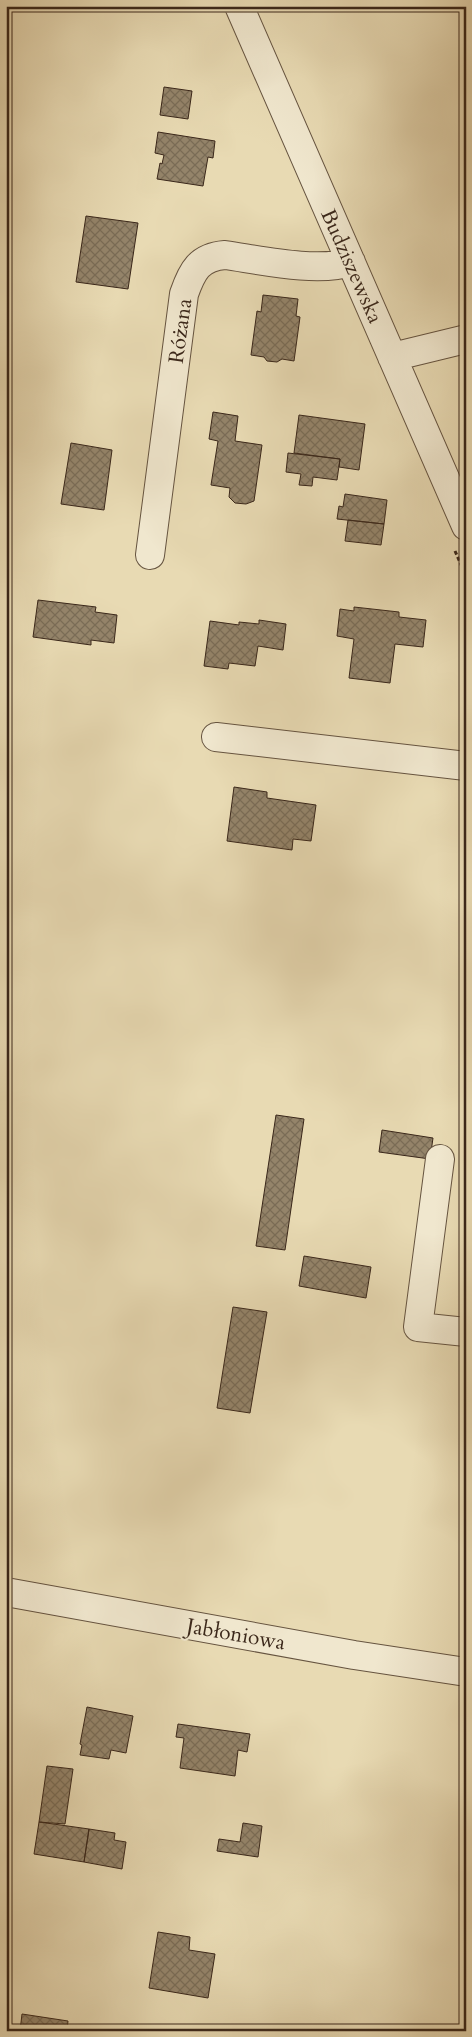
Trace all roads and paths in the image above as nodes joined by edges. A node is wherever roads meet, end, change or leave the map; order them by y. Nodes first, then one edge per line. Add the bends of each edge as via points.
1 (239, 6) edge
2 (351, 262) junction
3 (466, 339) edge
4 (392, 357) junction
5 (466, 526) edge
6 (150, 555) dead end
7 (216, 737) dead end
8 (466, 766) edge
9 (440, 1159) dead end
10 (466, 1332) edge
11 (6, 1592) edge
12 (466, 1672) edge

1 - 2 street, Budziszewska
2 - 4 street, Budziszewska
2 - 6 street, Różana via 320,268 225,255 210,256 190,275 184,294
3 - 4 street
4 - 5 street, Budziszewska
7 - 8 street
9 - 10 street via 418,1327
11 - 12 street, Jabłoniowa

